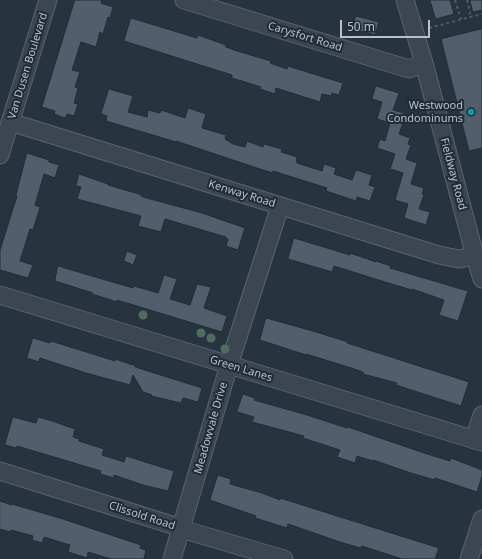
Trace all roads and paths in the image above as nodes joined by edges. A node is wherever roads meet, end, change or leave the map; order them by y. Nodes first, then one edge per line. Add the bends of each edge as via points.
1 (48, 0) edge
2 (184, 0) edge
3 (405, 0) edge
4 (456, 0) edge
5 (467, 0) edge
6 (482, 14) edge
7 (471, 17) junction
8 (461, 19) junction
9 (430, 28) dead end
10 (424, 63) junction
11 (10, 122) junction
12 (0, 155) edge
13 (280, 206) junction
14 (475, 256) junction
15 (482, 278) edge
16 (0, 295) edge
17 (229, 365) junction
18 (482, 415) edge
19 (478, 441) edge
20 (0, 471) edge
21 (482, 519) edge
22 (181, 529) junction
23 (172, 559) edge
24 (284, 559) edge
25 (469, 559) edge

1 - 11 street, Van Dusen Boulevard
2 - 10 street, Carysfort Road via 409,70
3 - 10 street, Fieldway Road
4 - 8 path
5 - 7 path
6 - 7 path
7 - 8 path
8 - 9 path
10 - 14 street, Fieldway Road
11 - 12 street, Van Dusen Boulevard
11 - 13 street, Kenway Road
13 - 14 street, Kenway Road via 448,258
13 - 17 street, Meadowvale Drive
14 - 15 street, Fieldway Road
16 - 17 street, Green Lanes
17 - 19 street, Green Lanes
17 - 22 street, Meadowvale Drive
18 - 19 street
20 - 22 street, Clissold Road via 172,524
21 - 25 street
22 - 23 street, Meadowvale Drive
22 - 24 street, Clissold Road

